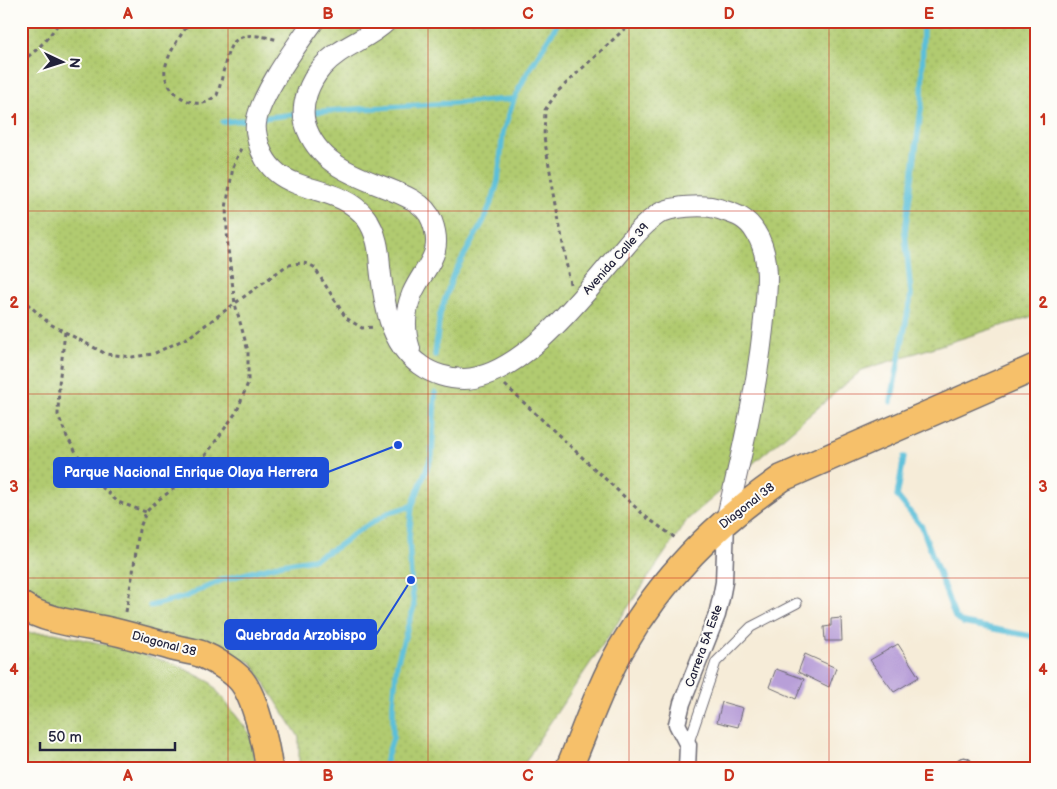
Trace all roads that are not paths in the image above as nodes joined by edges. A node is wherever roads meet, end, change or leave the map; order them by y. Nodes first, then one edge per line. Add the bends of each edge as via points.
1 (314, 21) edge
2 (387, 21) edge
3 (414, 360) junction
4 (1036, 367) edge
5 (726, 520) junction
6 (797, 603) dead end
7 (21, 605) edge
8 (688, 745) junction
9 (269, 768) edge
10 (569, 768) edge
11 (687, 768) edge

1 - 3 street, Avenida Calle 39 via 294,48 252,126 259,148 275,172 287,180 348,202 366,218 378,241 383,292 391,326 396,338
2 - 3 street via 336,54 321,68 307,91 303,114 309,135 330,161 408,198 422,207 432,220 435,255 406,310 404,329
3 - 5 street, Avenida Calle 39 via 428,371 459,379 492,373 529,349 574,306 641,228 660,212 712,206 741,216 756,233 766,259 767,291 753,402
4 - 5 main road, Diagonal 38 via 782,478
5 - 8 street, Carrera 5A Este via 721,598 677,724
5 - 10 main road, Diagonal 38 via 656,596 621,650
6 - 8 lane via 751,627 716,662
7 - 9 main road, Diagonal 38 via 68,622 122,632 201,654 220,665 240,679 258,717
8 - 11 street, Carrera 5A Este

